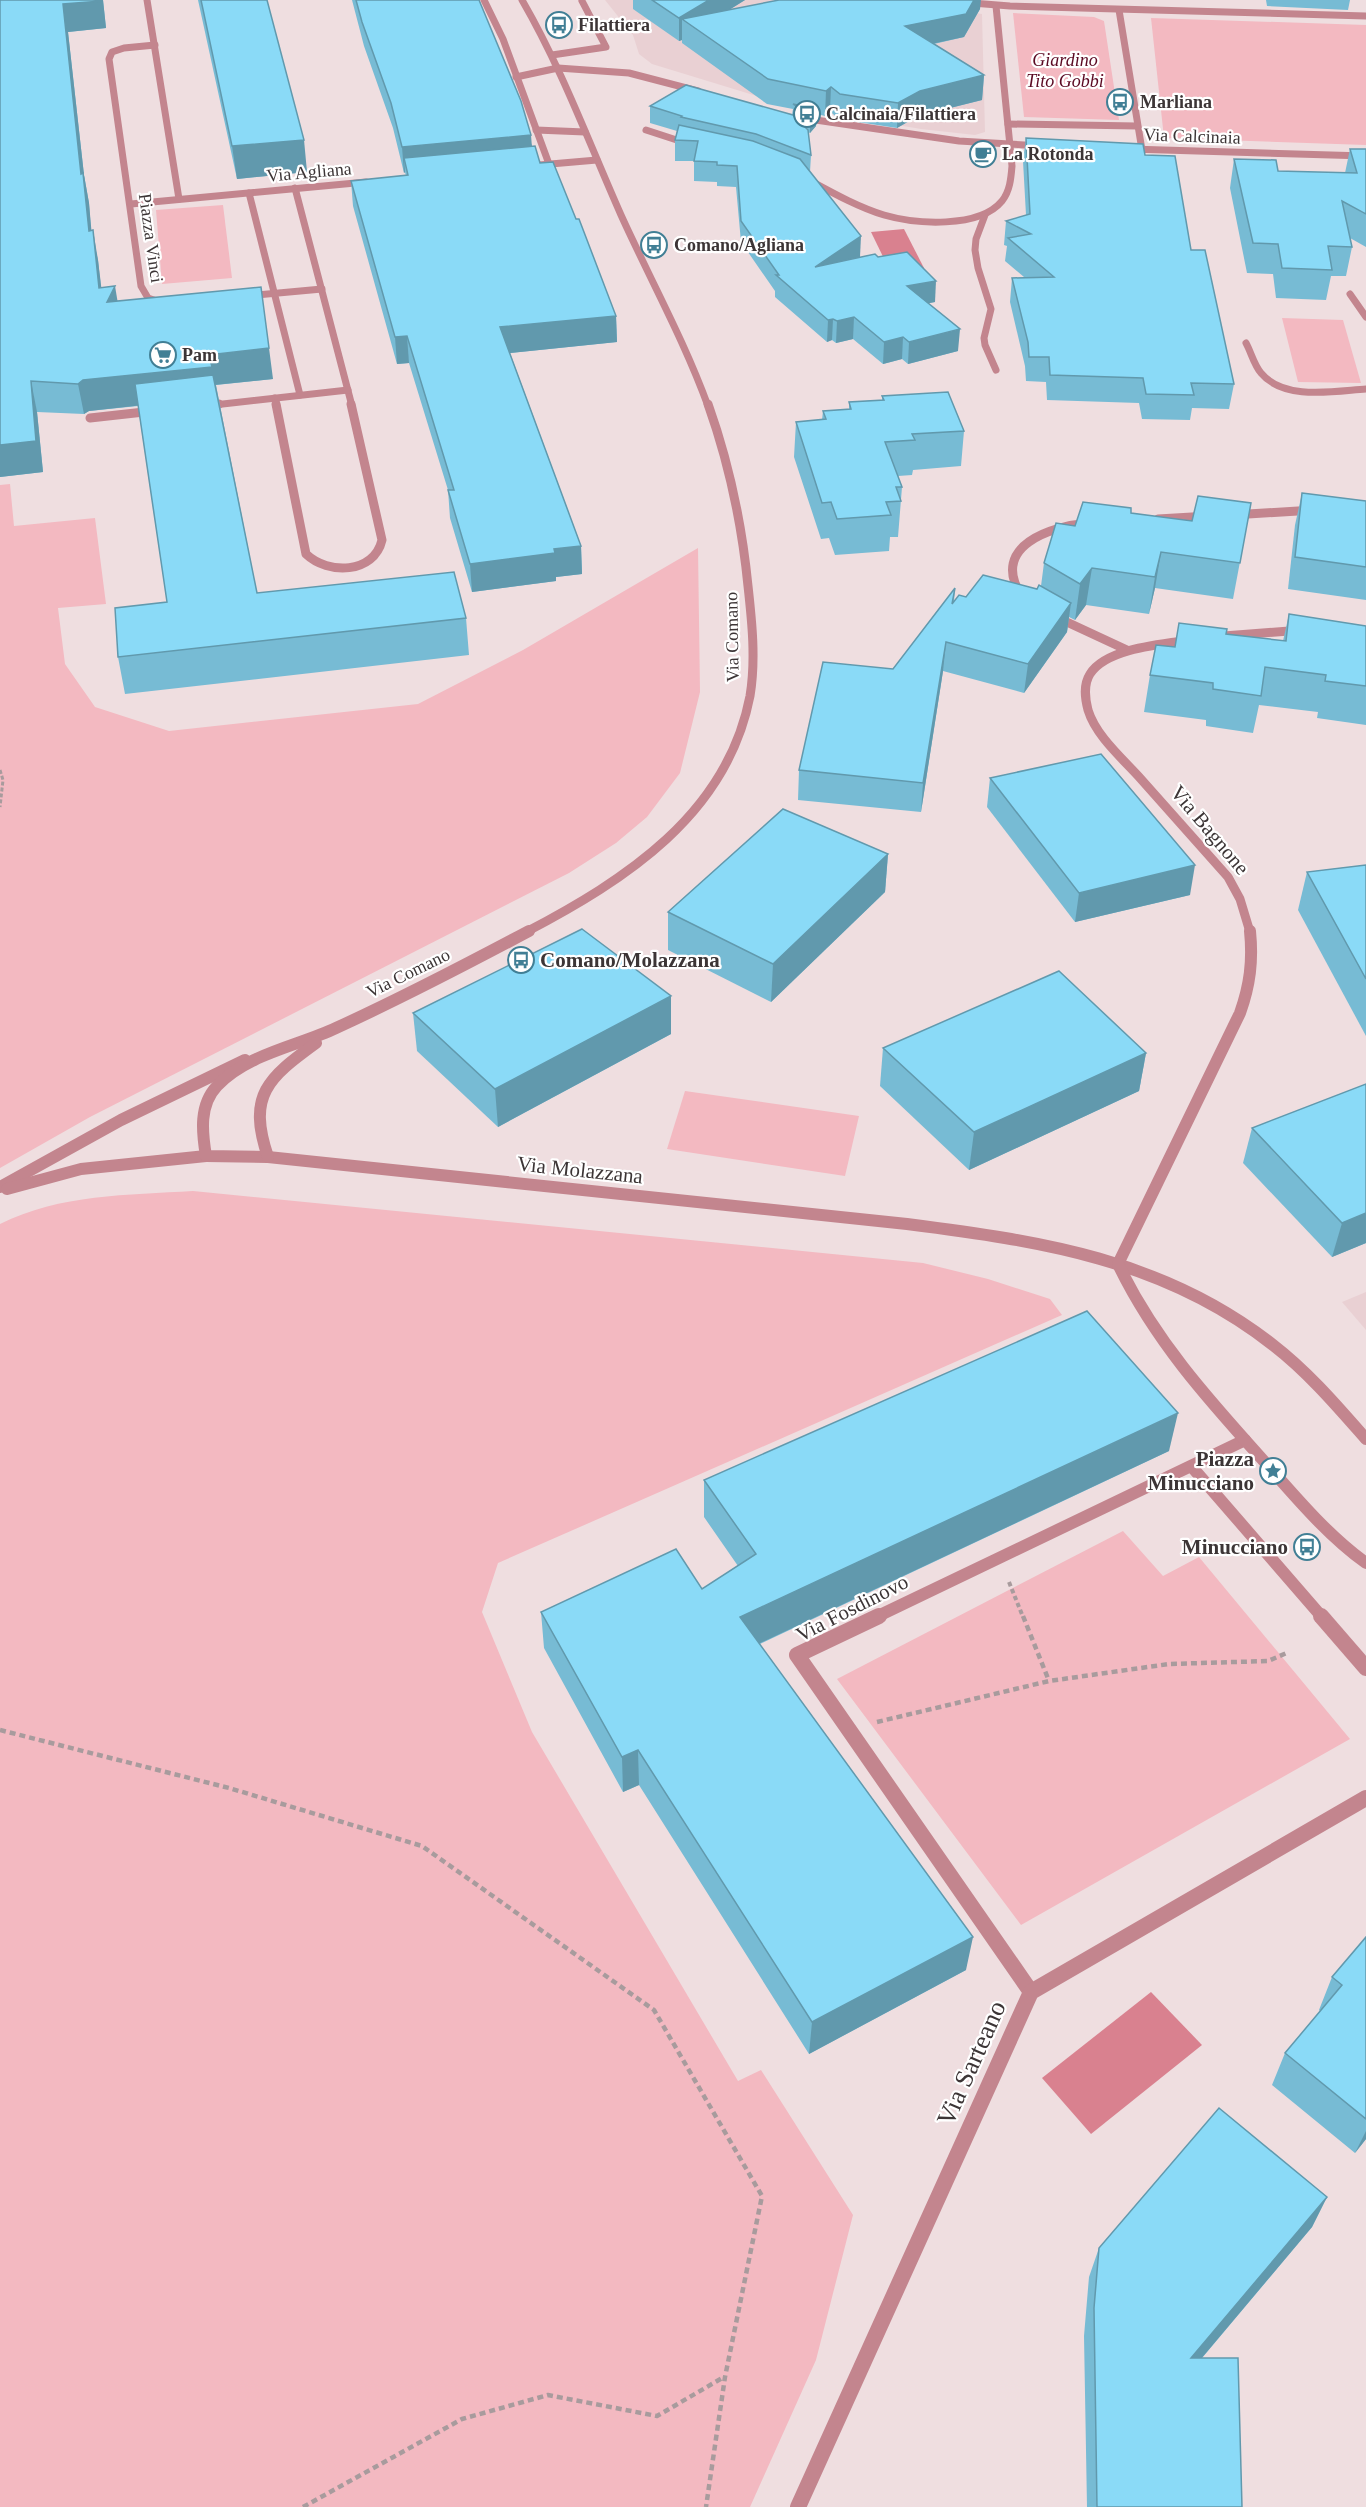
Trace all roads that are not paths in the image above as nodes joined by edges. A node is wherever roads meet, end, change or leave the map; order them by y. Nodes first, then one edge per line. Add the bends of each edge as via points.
1 (147, 0) edge
2 (484, 0) edge
3 (522, 0) edge
4 (934, 0) edge
5 (1141, 0) edge
6 (582, 1) edge
7 (996, 6) junction
8 (1119, 10) junction
9 (1142, 10) junction
10 (1366, 16) edge
11 (155, 45) junction
12 (552, 55) junction
13 (558, 68) junction
14 (516, 77) junction
15 (702, 92) edge
16 (790, 115) edge
17 (1008, 124) junction
18 (1137, 126) junction
19 (536, 130) junction
20 (646, 130) dead end
21 (585, 132) junction
22 (1010, 145) junction
23 (696, 146) edge
24 (1044, 146) edge
25 (1121, 149) edge
26 (1142, 150) junction
27 (1366, 156) edge
28 (597, 160) junction
29 (549, 164) junction
30 (526, 166) edge
31 (798, 174) edge
32 (374, 181) edge
33 (295, 188) junction
34 (249, 193) junction
35 (179, 200) junction
36 (131, 204) junction
37 (985, 215) junction
38 (322, 289) junction
39 (274, 294) junction
40 (1350, 294) dead end
41 (233, 298) edge
42 (171, 303) edge
43 (1366, 317) edge
44 (1246, 343) dead end
45 (996, 370) dead end
46 (1366, 389) edge
47 (348, 390) junction
48 (300, 395) junction
49 (275, 398) junction
50 (197, 406) edge
51 (162, 410) edge
52 (90, 418) dead end
53 (1320, 510) edge
54 (1226, 515) edge
55 (1215, 516) edge
56 (1144, 520) edge
57 (1098, 523) edge
58 (1030, 602) edge
59 (1047, 612) edge
60 (1308, 630) edge
61 (1216, 637) edge
62 (1205, 639) edge
63 (1127, 650) junction
64 (334, 1030) junction
65 (206, 1156) junction
66 (268, 1157) junction
67 (0, 1187) edge
68 (0, 1191) edge
69 (1118, 1264) junction
70 (1366, 1439) edge
71 (1245, 1440) junction
72 (1192, 1467) junction
73 (1365, 1560) edge
74 (1366, 1668) edge
75 (1366, 1798) edge
76 (1031, 1992) junction
77 (798, 2507) edge

1 - 11 street, Piazza Vinci
2 - 14 street
3 - 12 street, Via Comano
4 - 7 street
5 - 9 street
6 - 12 street via 606,47
7 - 8 street
7 - 17 street
8 - 9 street
8 - 18 street
9 - 10 street
11 - 35 street, Piazza Vinci
11 - 36 street, Piazza Vinci via 119,49 110,57
12 - 13 street, Via Comano
13 - 14 street
13 - 15 street via 635,72
13 - 21 street, Via Comano
14 - 19 street
16 - 22 street via 900,134
17 - 18 street
17 - 22 street
18 - 26 street
19 - 21 street
19 - 29 street
20 - 23 street
21 - 28 street, Via Comano
22 - 24 street
22 - 37 street via 1009,188 1003,200
25 - 26 street, Via Calcinaia
26 - 27 street, Via Calcinaia
28 - 29 street
28 - 64 street, Via Comano via 698,379 729,471 746,560 751,614 752,686 747,711 719,776 680,829 647,859 558,915
29 - 30 street
31 - 37 street via 859,206 902,220 938,223
32 - 33 street, Via Agliana
33 - 34 street, Via Agliana
33 - 38 street
34 - 35 street, Via Agliana
34 - 39 street
35 - 36 street, Via Agliana
36 - 42 street, Piazza Vinci via 142,290 154,301
37 - 45 street via 975,250 991,309 985,345
38 - 39 street
38 - 47 street
39 - 41 street
39 - 48 street
40 - 43 street
44 - 46 street via 1262,373 1281,387 1318,392
47 - 48 street
47 - 49 street via 382,545 372,559 347,568 322,566 306,554
48 - 49 street
49 - 50 street
51 - 52 street
53 - 54 street
55 - 56 street
57 - 58 street via 1052,530 1036,537 1018,553 1011,578
59 - 63 street
60 - 61 street
62 - 63 street, Via Bagnone
63 - 69 street, Via Bagnone via 1099,664 1087,681 1084,701 1114,750 1234,887 1245,910 1252,942 1252,973 1244,1002
64 - 65 street, Via Comano via 256,1062 218,1085 205,1107 202,1134
64 - 66 street via 289,1062 268,1084 259,1124
64 - 67 street, Via Comano via 286,1043 205,1078 68,1146
65 - 66 street, Via Molazzana
65 - 68 street, Via Molazzana via 122,1162 51,1174
66 - 69 street, Via Molazzana via 991,1234 1083,1252
69 - 70 street via 1183,1289 1257,1334 1298,1366
69 - 71 street via 1162,1341
71 - 72 street
71 - 73 street via 1304,1505
72 - 74 street
72 - 76 street, Via Fosdinovo via 797,1655
75 - 76 street, Via Sarteano
76 - 77 street, Via Sarteano

